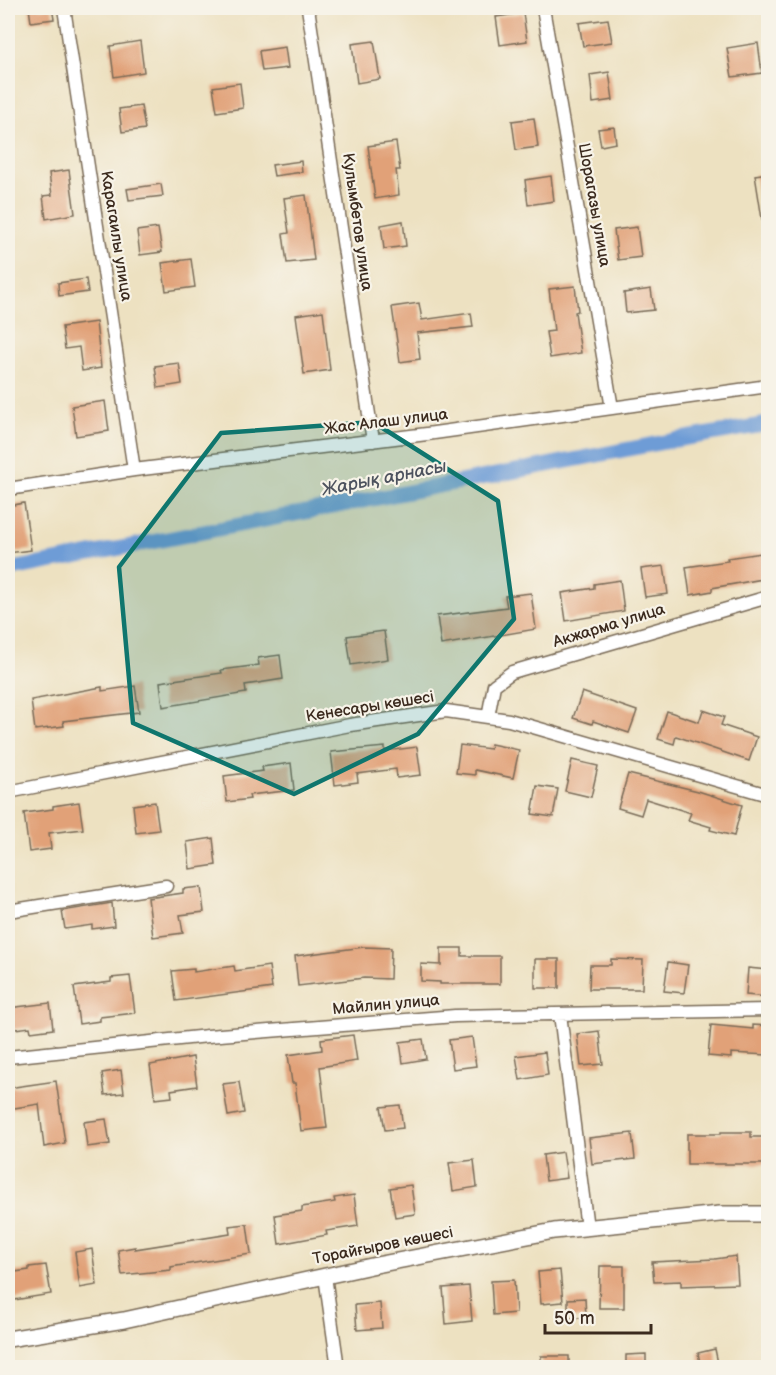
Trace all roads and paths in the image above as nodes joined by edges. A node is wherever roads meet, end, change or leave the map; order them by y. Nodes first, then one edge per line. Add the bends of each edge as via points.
1 (64, 8) edge
2 (308, 8) edge
3 (543, 8) edge
4 (768, 386) edge
5 (612, 408) junction
6 (373, 441) junction
7 (134, 470) junction
8 (8, 489) edge
9 (768, 597) edge
10 (488, 717) junction
11 (8, 792) edge
12 (768, 795) edge
13 (166, 886) dead end
14 (8, 911) edge
15 (768, 1010) edge
16 (560, 1014) junction
17 (8, 1057) edge
18 (768, 1214) edge
19 (586, 1228) junction
20 (325, 1276) junction
21 (8, 1339) edge
22 (338, 1368) edge

1 - 7 street, Карагаилы улица
2 - 6 street, Кулымбетов улица
3 - 5 street, Шорагазы улица
4 - 5 street, Жас Алаш улица
5 - 6 street, Жас Алаш улица
6 - 7 street, Жас Алаш улица
7 - 8 street, Жас Алаш улица
9 - 10 street, Акжарма улица via 512,672 494,685
10 - 11 street, Кенесары көшесі via 446,711 350,725
10 - 12 street, Кенесары көшесі
13 - 14 street
15 - 16 street, Майлин улица
16 - 17 street, Майлин улица via 443,1017
16 - 19 street
18 - 19 street, Торайғыров көшесі
19 - 20 street, Торайғыров көшесі
20 - 21 street, Торайғыров көшесі via 124,1320
20 - 22 street

